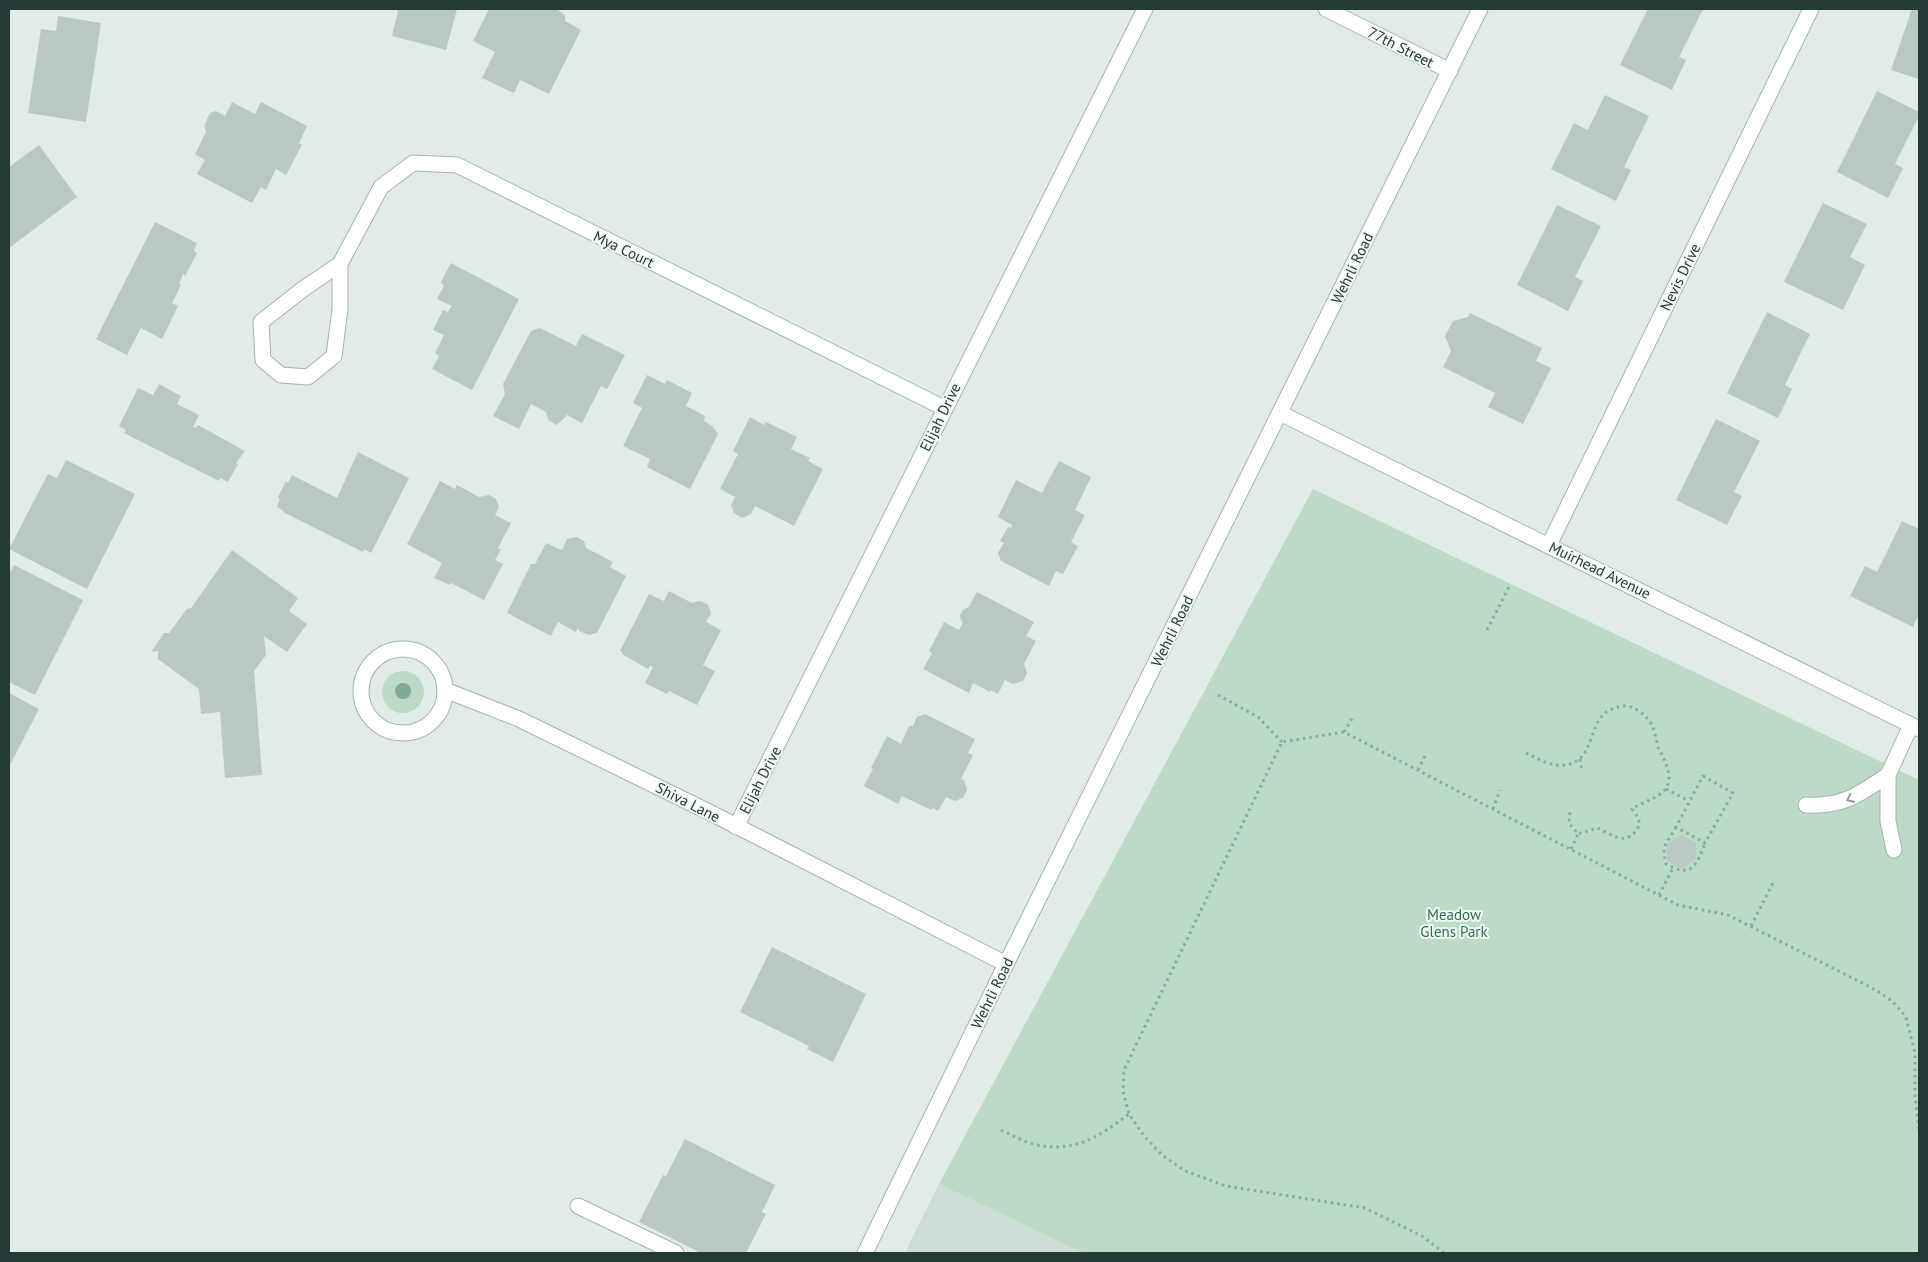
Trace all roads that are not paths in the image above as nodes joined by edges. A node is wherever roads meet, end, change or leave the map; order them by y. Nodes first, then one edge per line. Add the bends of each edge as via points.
1 (1146, 9) edge
2 (1326, 9) edge
3 (1480, 9) edge
4 (1811, 9) edge
5 (1450, 71) junction
6 (340, 264) junction
7 (944, 408) junction
8 (1280, 413) junction
9 (1549, 545) junction
10 (445, 690) junction
11 (1915, 727) edge
12 (1888, 775) junction
13 (1806, 805) dead end
14 (736, 827) junction
15 (1894, 850) dead end
16 (1006, 964) junction
17 (578, 1206) dead end
18 (676, 1253) edge
19 (866, 1253) edge

1 - 7 street, Elijah Drive
2 - 5 street, 77th Street
3 - 5 street, Wehrli Road
4 - 9 street, Nevis Drive
5 - 8 street, Wehrli Road
6 - 6 street, Mya Court via 261,322 263,360 281,375 308,377 334,356 340,309
6 - 7 street, Mya Court via 381,187 413,163 457,165
7 - 14 street, Elijah Drive
8 - 9 street, Muirhead Avenue
8 - 16 street, Wehrli Road
9 - 11 street, Muirhead Avenue
10 - 10 street via 441,672 428,657 411,649 392,650 375,659 363,674 360,693 365,711 377,726 395,734 414,733 431,724 442,709
10 - 14 street, Shiva Lane via 519,719
11 - 12 street
12 -> 13 street via 1843,802
12 - 15 street via 1888,820
14 - 16 street, Shiva Lane
16 - 19 street, Wehrli Road
17 - 18 street

